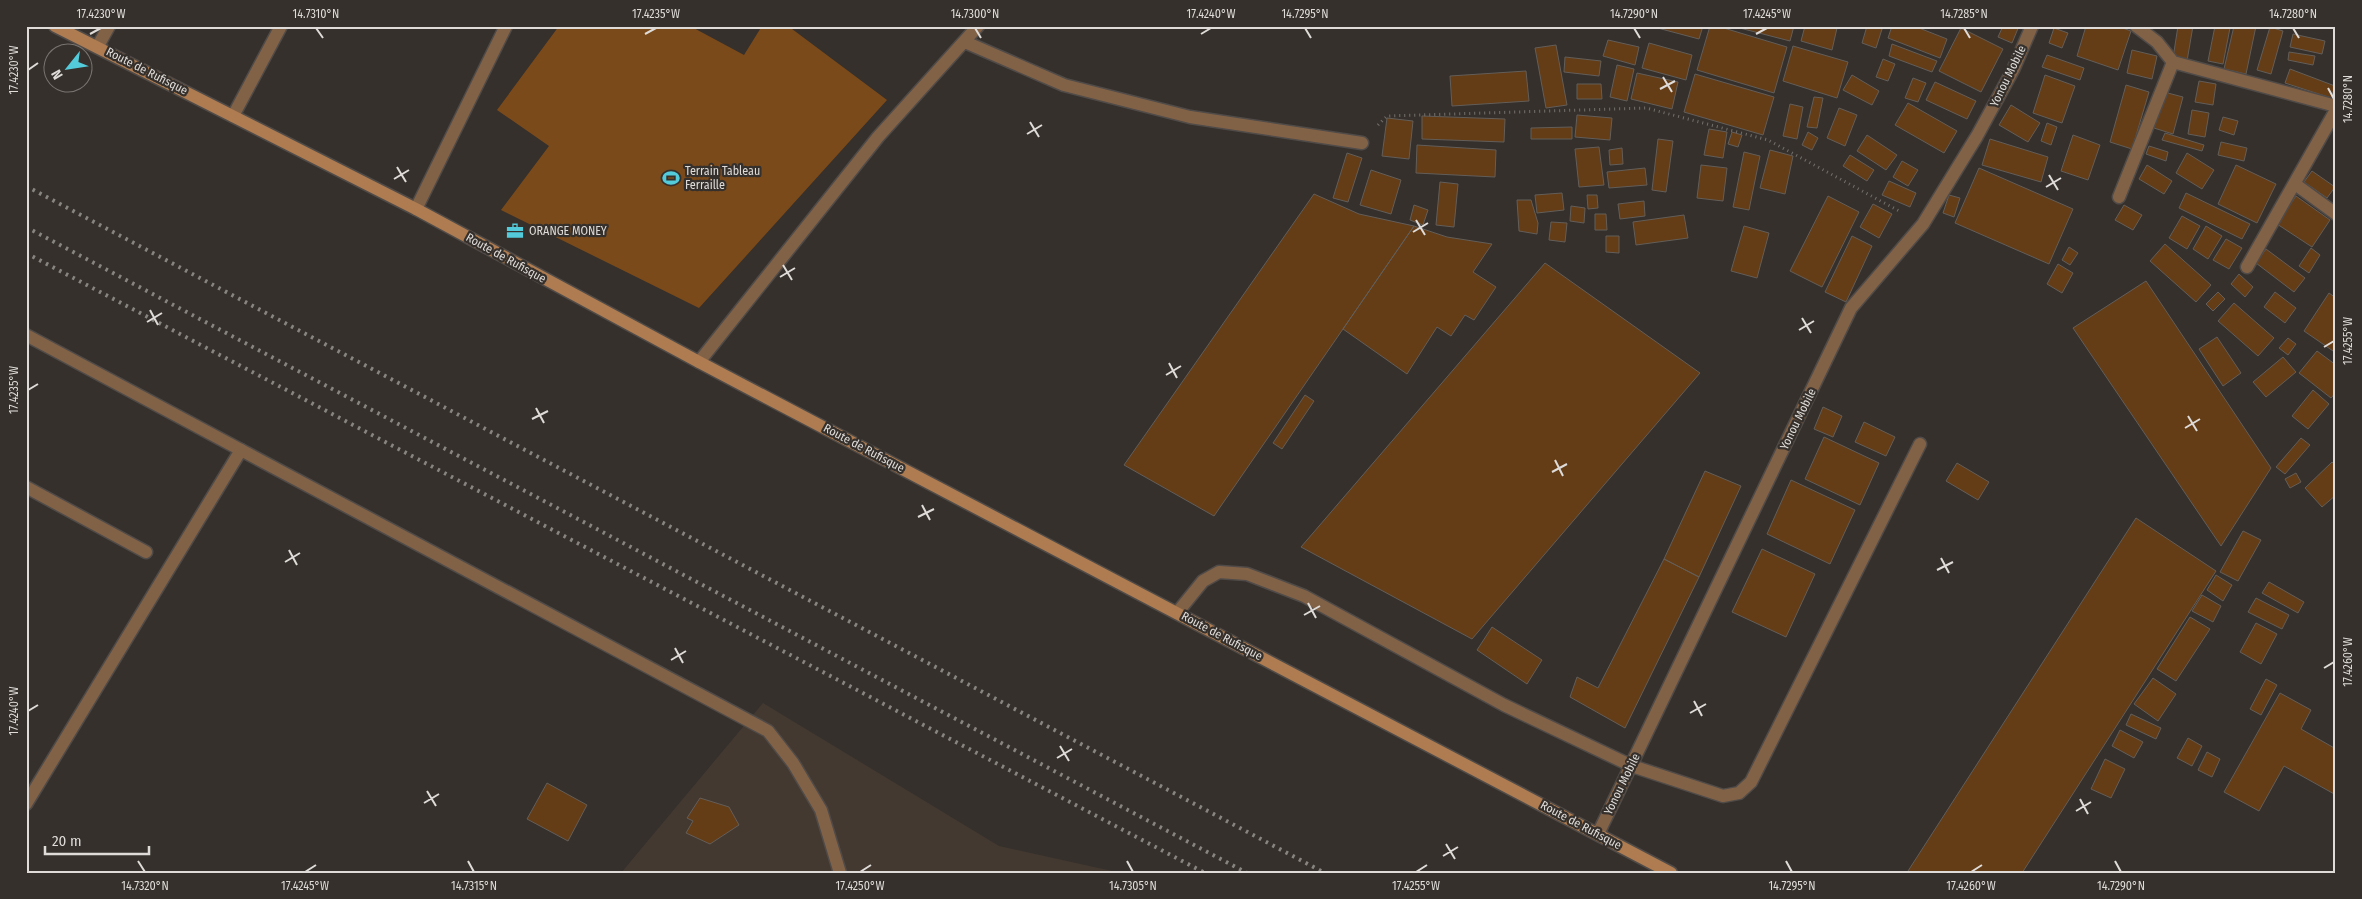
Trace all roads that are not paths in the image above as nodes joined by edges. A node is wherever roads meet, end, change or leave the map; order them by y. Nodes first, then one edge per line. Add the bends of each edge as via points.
1 (55, 26) edge
2 (109, 26) edge
3 (281, 26) edge
4 (506, 26) edge
5 (978, 26) edge
6 (2032, 26) edge
7 (2136, 26) edge
8 (965, 42) junction
9 (98, 46) junction
10 (2173, 62) junction
11 (2336, 106) edge
12 (2336, 110) edge
13 (233, 116) junction
14 (1362, 143) road end
15 (2295, 184) junction
16 (2119, 197) dead end
17 (416, 209) junction
18 (2336, 214) edge
19 (2246, 267) dead end
20 (26, 335) edge
21 (698, 362) junction
22 (1920, 444) dead end
23 (241, 450) junction
24 (26, 487) edge
25 (146, 552) dead end
26 (1177, 612) junction
27 (1632, 766) junction
28 (26, 804) edge
29 (1598, 834) junction
30 (840, 873) edge
31 (1671, 873) edge

1 - 9 main road, Route de Rufisque
2 - 9 street
3 - 13 street
4 - 17 street
5 - 8 street
6 - 27 street, Yonou Mobile via 1982,127 1924,224 1851,308
7 - 10 street via 2157,42
8 - 14 street via 1064,85 1190,118
8 - 21 street via 878,137
9 - 13 main road, Route de Rufisque
10 - 11 street
10 - 16 street
12 - 15 street
13 - 17 main road, Route de Rufisque
15 - 18 street
15 - 19 street
17 - 21 main road, Route de Rufisque
20 - 23 street
21 - 26 main road, Route de Rufisque
22 - 27 street via 1751,782 1739,792 1723,796
23 - 28 street
23 - 30 street via 768,731 793,763 821,810
24 - 25 street
26 - 27 street via 1203,581 1219,572 1247,574 1304,596 1504,705
26 - 29 main road, Route de Rufisque
27 - 29 street, Yonou Mobile
29 - 31 main road, Route de Rufisque

